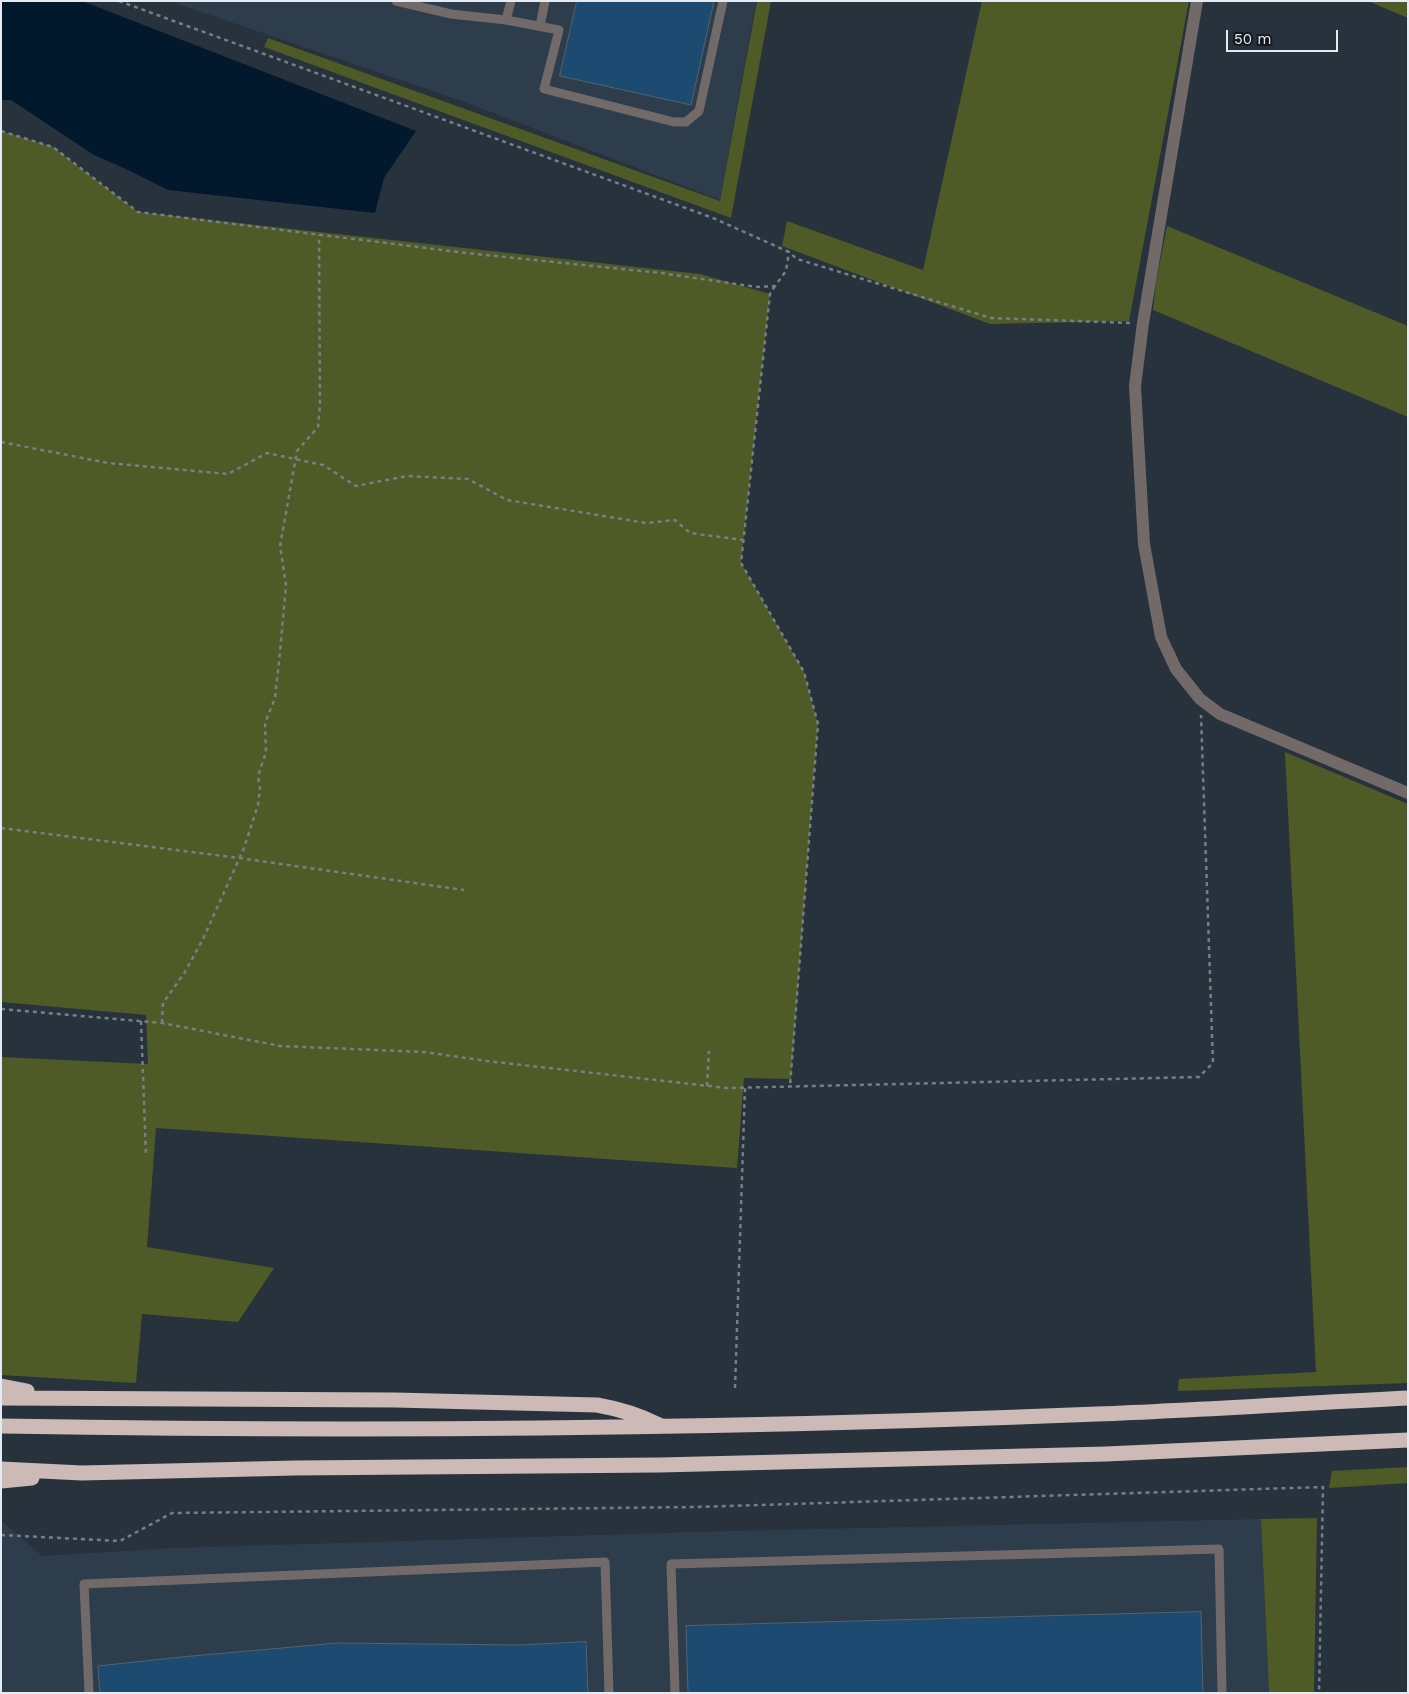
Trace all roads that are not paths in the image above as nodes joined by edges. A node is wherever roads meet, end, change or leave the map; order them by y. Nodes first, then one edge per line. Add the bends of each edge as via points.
1 (396, 1) edge
2 (511, 1) edge
3 (545, 1) edge
4 (723, 1) edge
5 (1197, 1) edge
6 (506, 20) junction
7 (540, 26) junction
8 (1408, 793) edge
9 (1, 1386) edge
10 (1, 1398) edge
11 (1408, 1398) edge
12 (73, 1399) junction
13 (1, 1426) edge
14 (663, 1427) junction
15 (1408, 1440) edge
16 (1, 1469) edge
17 (82, 1473) junction
18 (1, 1481) edge
19 (89, 1693) edge
20 (609, 1693) edge
21 (675, 1693) edge
22 (1222, 1693) edge

1 - 6 lane via 451,14
2 - 6 lane
3 - 7 lane
4 - 7 lane via 699,111 686,122 674,122 544,89 559,30
5 - 8 street via 1135,386 1144,544 1160,637 1176,669 1200,699 1220,714
6 - 7 lane
9 - 12 highway
10 - 12 highway
11 - 14 highway via 1098,1414
12 - 14 highway via 394,1400 597,1405 642,1416
13 - 14 highway via 290,1429
15 - 17 highway via 1106,1454 660,1466
16 - 17 highway
17 - 18 highway
19 - 20 lane via 84,1584 604,1562
21 - 22 lane via 671,1564 1219,1549

